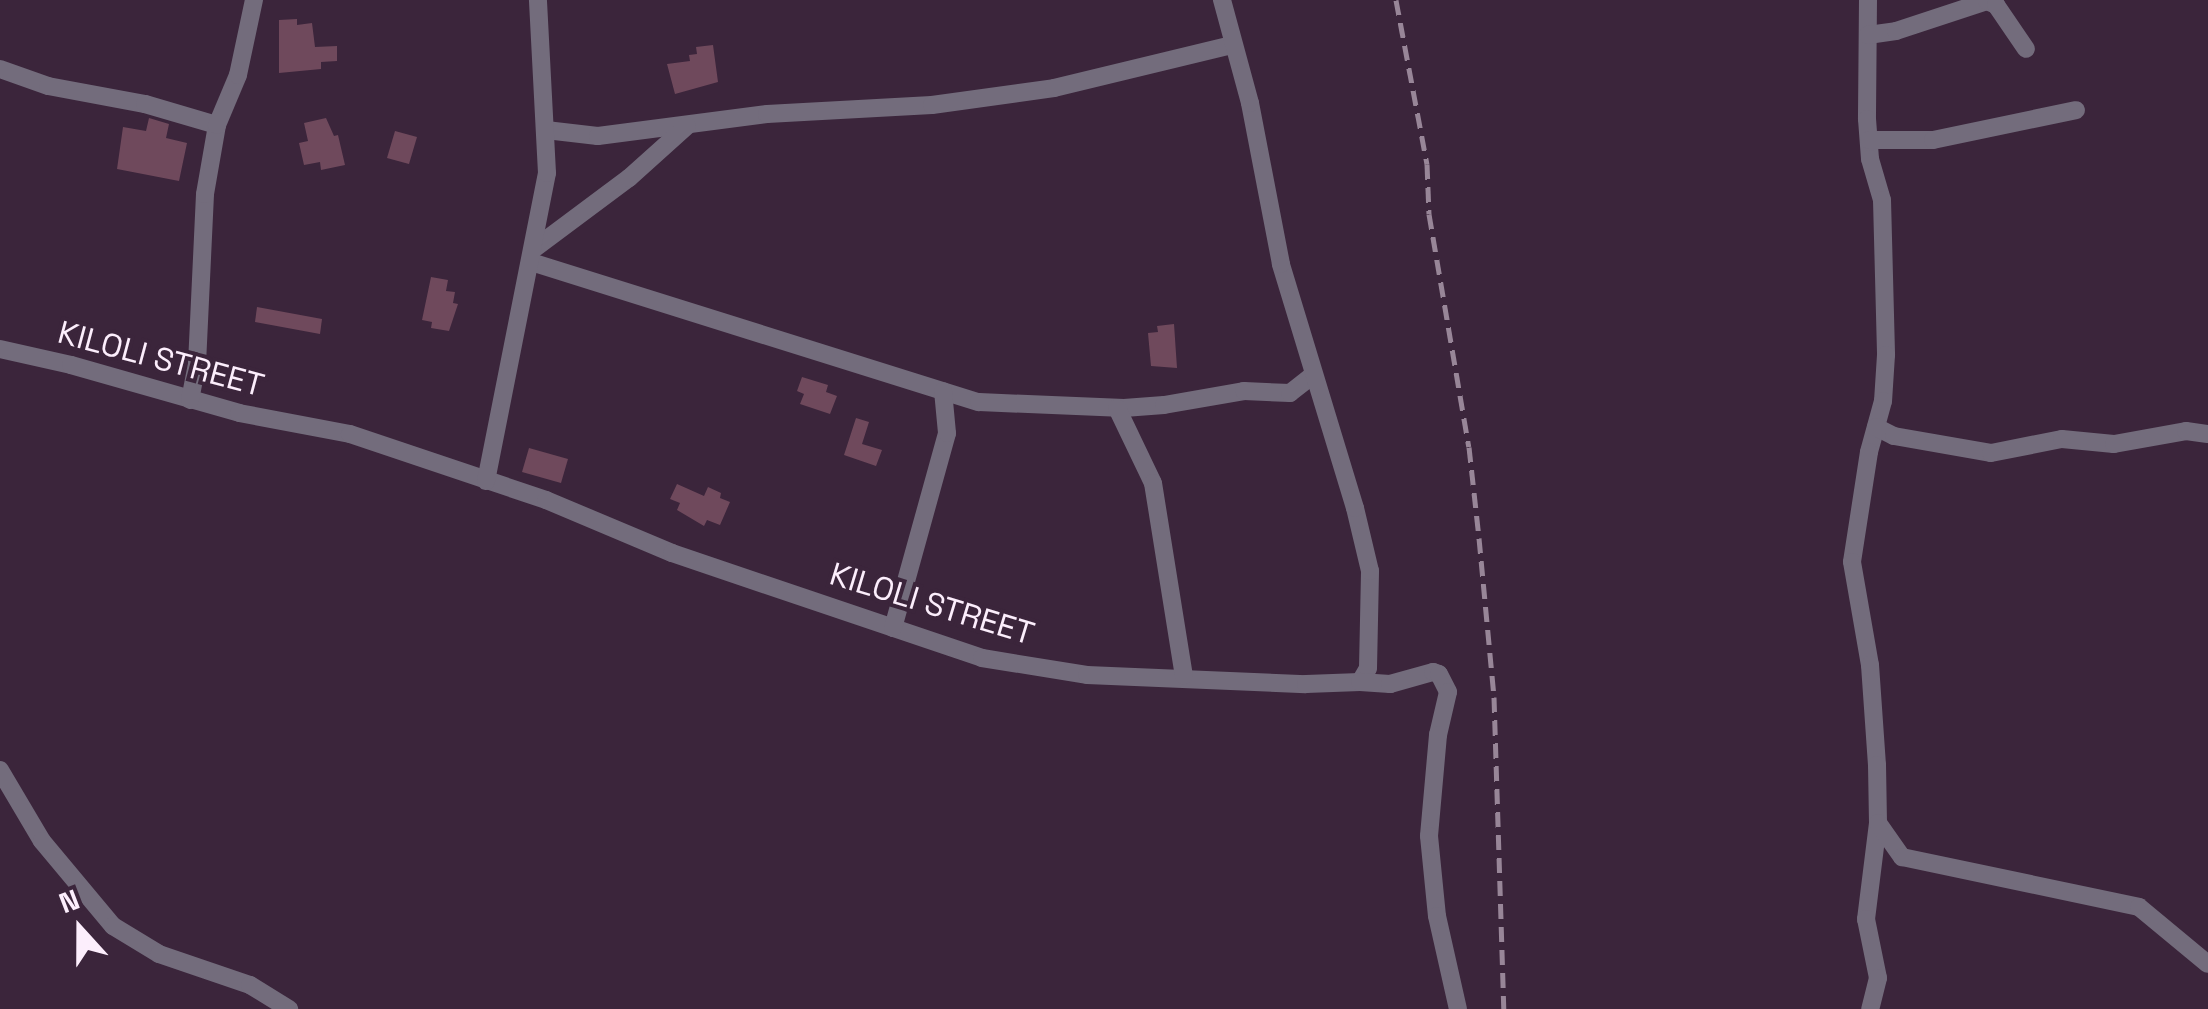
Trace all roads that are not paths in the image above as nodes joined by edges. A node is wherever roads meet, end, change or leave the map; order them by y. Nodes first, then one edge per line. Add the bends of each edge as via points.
1 (254, 0) edge
2 (538, 0) edge
3 (1222, 0) edge
4 (1868, 0) edge
5 (1868, 35) junction
6 (1232, 46) junction
7 (2026, 49) dead end
8 (0, 69) edge
9 (2076, 110) dead end
10 (217, 125) junction
11 (687, 126) junction
12 (546, 130) junction
13 (1868, 140) junction
14 (533, 255) junction
15 (0, 349) edge
16 (1313, 375) junction
17 (942, 391) junction
18 (190, 400) junction
19 (1117, 408) junction
20 (1876, 428) junction
21 (2208, 434) edge
22 (486, 481) junction
23 (894, 628) junction
24 (1184, 676) junction
25 (1360, 682) junction
26 (0, 770) edge
27 (1878, 823) junction
28 (2208, 964) edge
29 (289, 1009) edge
30 (1458, 1009) edge
31 (1870, 1009) edge

1 - 10 street via 238,75
2 - 12 street
3 - 6 street
4 - 5 street
5 - 7 street via 1987,1
5 - 13 street
6 - 11 street via 1016,94
6 - 16 street
8 - 10 street
9 - 13 street via 1933,140
10 - 18 street via 205,194
11 - 12 street via 578,137
11 - 14 street
12 - 14 street via 548,174
13 - 20 street via 1882,200 1886,290
14 - 17 street
14 - 22 street
15 - 18 street, KILOLI STREET
16 - 19 street via 1290,393 1258,390
16 - 25 street via 1371,577 1368,668
17 - 19 street via 1004,405
17 - 23 street via 947,432
18 - 22 street, KILOLI STREET via 350,434
19 - 24 street via 1153,483
20 - 21 street via 1991,453 2062,439 2114,444 2186,431
20 - 27 street via 1852,562 1870,666
22 - 23 street, KILOLI STREET via 672,554
23 - 24 street, KILOLI STREET via 1023,667
24 - 25 street, KILOLI STREET
25 - 30 street, KILOLI STREET via 1390,684 1433,672 1448,692 1429,836 1437,916
26 - 29 street via 42,841 113,926 159,954 250,985
27 - 28 street via 1902,857 2139,907
27 - 31 street via 1867,892 1878,978

